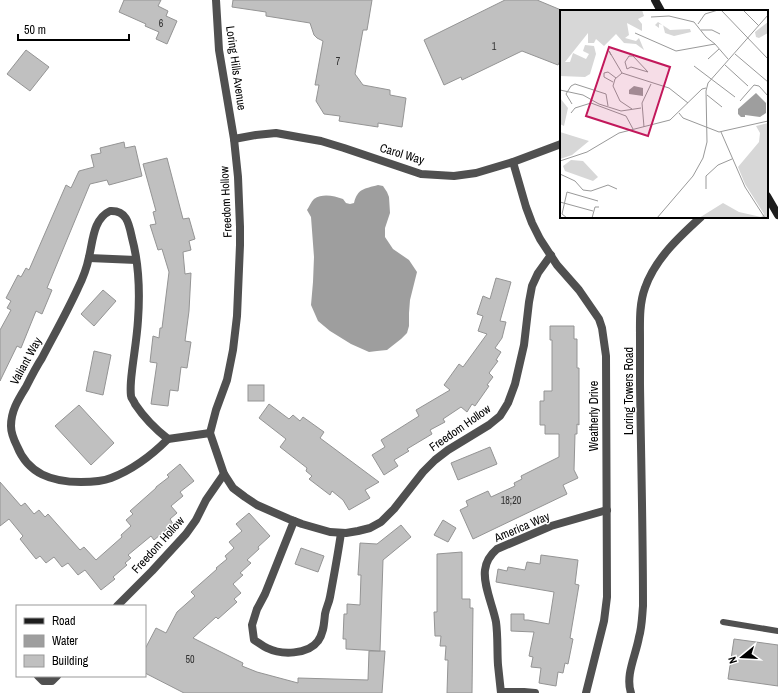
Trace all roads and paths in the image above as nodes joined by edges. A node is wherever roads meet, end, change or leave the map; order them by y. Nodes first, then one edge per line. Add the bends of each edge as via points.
1 (216, 0) edge
2 (655, 0) edge
3 (660, 10) edge
4 (234, 139) junction
5 (560, 144) edge
6 (513, 162) junction
7 (768, 198) edge
8 (778, 215) edge
9 (700, 218) edge
10 (551, 255) junction
11 (89, 258) junction
12 (136, 260) junction
13 (210, 434) junction
14 (168, 439) junction
15 (224, 474) junction
16 (607, 510) junction
17 (294, 521) junction
18 (341, 533) junction
19 (118, 605) edge
20 (723, 622) dead end
21 (778, 630) edge
22 (39, 677) edge
23 (56, 677) edge
24 (501, 693) edge
25 (535, 693) edge
26 (586, 693) edge
27 (631, 693) edge

1 - 4 street, Loring Hills Avenue via 220,50
2 - 3 main road
4 - 6 street, Carol Way via 276,134 321,141 421,174 454,176 476,173
4 - 13 street, Freedom Hollow via 240,227 237,316 227,380
5 - 6 street, Carol Way
6 - 10 street, Weatherly Drive via 532,223
7 - 8 main road
9 - 27 street, Loring Towers Road via 671,246 658,263 645,288 642,301 642,623 631,670
10 - 16 street, Weatherly Drive via 579,290 602,328 606,356
10 - 18 street, Freedom Hollow via 532,286 524,345 515,384 500,416 435,460 381,522 370,528
11 - 12 street
11 - 12 street, Valiant Way via 98,224 106,213 114,211 123,214 127,219
11 - 14 street, Valiant Way via 79,286 56,332 16,403 11,416 14,440 25,462 51,479 92,482 111,478 133,467 160,448
12 - 14 street, Valiant Way via 138,320 131,397 155,430
13 - 14 street
13 - 15 street, Freedom Hollow
15 - 17 street, Freedom Hollow via 233,488 245,497
15 - 19 street, Freedom Hollow via 186,534
16 - 24 street, America Way via 551,526 497,549 490,555 484,572 496,622
16 - 26 street, Weatherly Drive via 606,609
17 - 18 street, Freedom Hollow
17 - 18 street via 252,625 254,640 266,648 281,652 309,649 318,641 324,629
20 - 21 lane
22 - 23 street via 43,681 52,681
24 - 25 street

